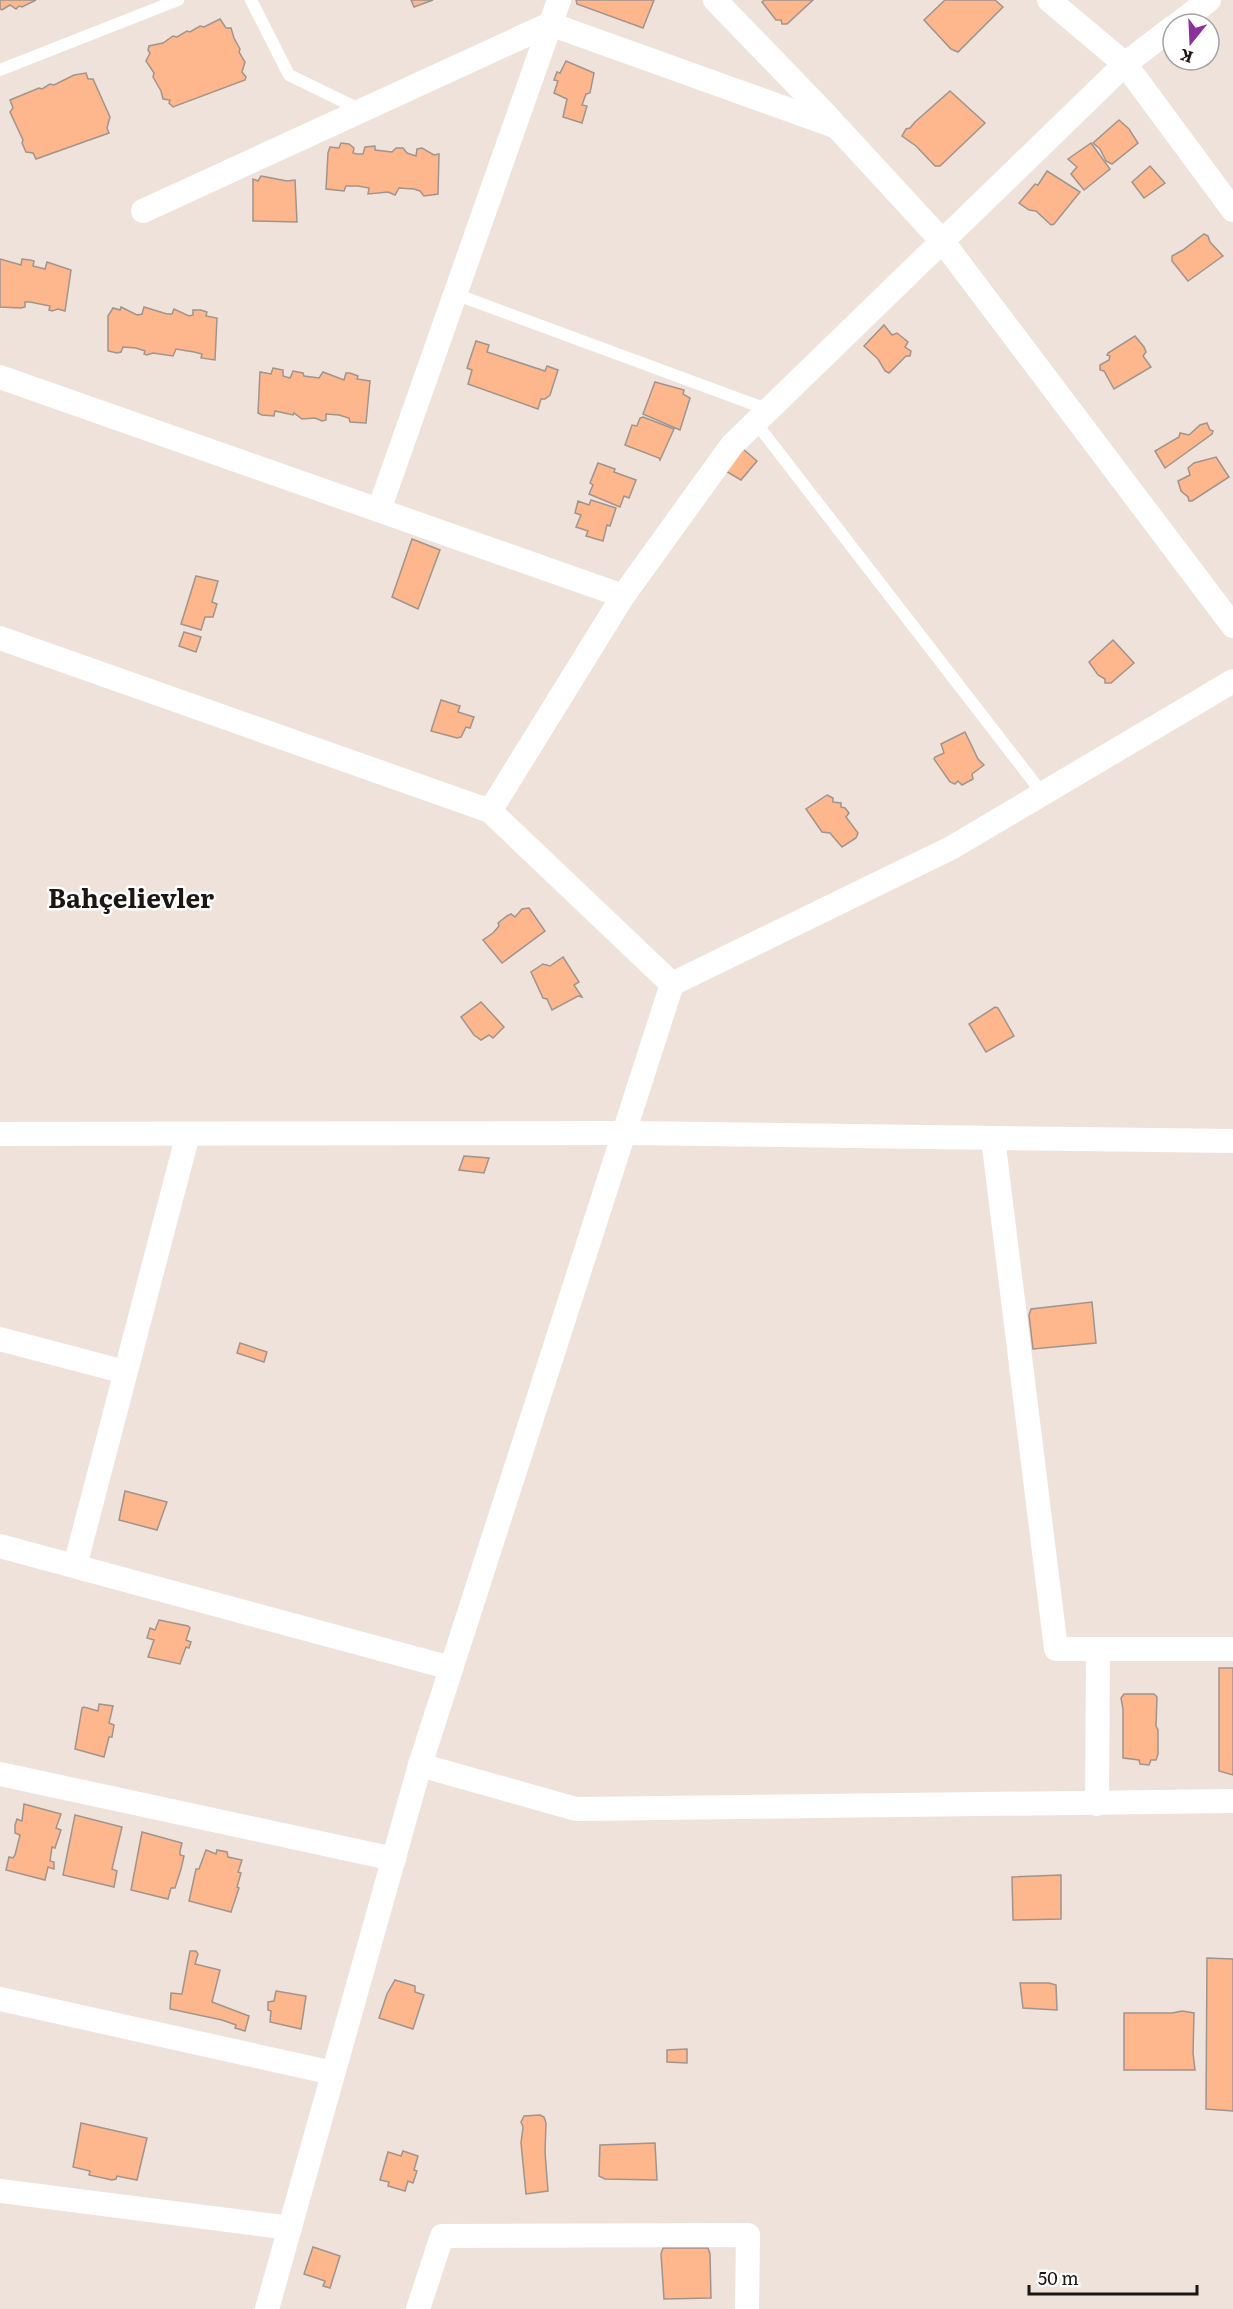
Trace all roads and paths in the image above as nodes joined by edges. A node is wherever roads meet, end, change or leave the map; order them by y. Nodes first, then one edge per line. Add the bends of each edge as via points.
1 (178, 0) edge
2 (251, 0) edge
3 (559, 0) edge
4 (715, 0) edge
5 (1050, 0) edge
6 (1209, 0) edge
7 (1194, 12) edge
8 (550, 24) junction
9 (1161, 36) edge
10 (1125, 64) junction
11 (0, 70) edge
12 (362, 110) junction
13 (837, 126) junction
14 (1233, 210) edge
15 (143, 211) dead end
16 (943, 242) junction
17 (455, 294) junction
18 (0, 377) edge
19 (762, 416) junction
20 (379, 510) junction
21 (623, 596) junction
22 (1233, 626) edge
23 (0, 638) edge
24 (1233, 681) edge
25 (1043, 794) junction
26 (489, 811) junction
27 (672, 984) junction
28 (624, 1133) junction
29 (0, 1134) edge
30 (188, 1134) junction
31 (993, 1138) junction
32 (1232, 1148) edge
33 (0, 1339) edge
34 (125, 1372) junction
35 (0, 1546) edge
36 (75, 1566) junction
37 (1098, 1649) junction
38 (1233, 1649) edge
39 (451, 1668) junction
40 (420, 1765) junction
41 (0, 1774) edge
42 (1233, 1801) edge
43 (1097, 1804) junction
44 (394, 1859) junction
45 (0, 1999) edge
46 (333, 2073) junction
47 (0, 2191) edge
48 (290, 2228) junction
49 (267, 2309) edge
50 (418, 2309) edge
51 (747, 2309) edge

1 - 11 lane
2 - 12 lane via 289,75
3 - 8 street
4 - 13 street
5 - 10 street
6 - 7 street
8 - 12 street
8 - 13 street
8 - 17 street
9 - 10 street
10 - 14 street
10 - 16 street
12 - 15 street
13 - 16 street
16 - 19 street
16 - 22 street
17 - 19 lane
17 - 20 street
18 - 20 street
19 - 21 street via 732,445
19 - 25 lane
20 - 21 street
21 - 26 street
23 - 26 street
24 - 25 street
25 - 27 street via 951,848
26 - 27 street
27 - 28 street
28 - 30 street
28 - 31 street
28 - 39 street
29 - 30 street
30 - 34 street
31 - 32 street
31 - 37 street via 1056,1649
33 - 34 street
34 - 36 street
35 - 36 street
36 - 39 street
37 - 38 street
37 - 43 street
39 - 40 street
40 - 43 street via 576,1809
40 - 44 street
41 - 44 street
42 - 43 street
44 - 46 street
45 - 46 street
46 - 48 street
47 - 48 street
48 - 49 street
50 - 51 street via 442,2236 748,2235

